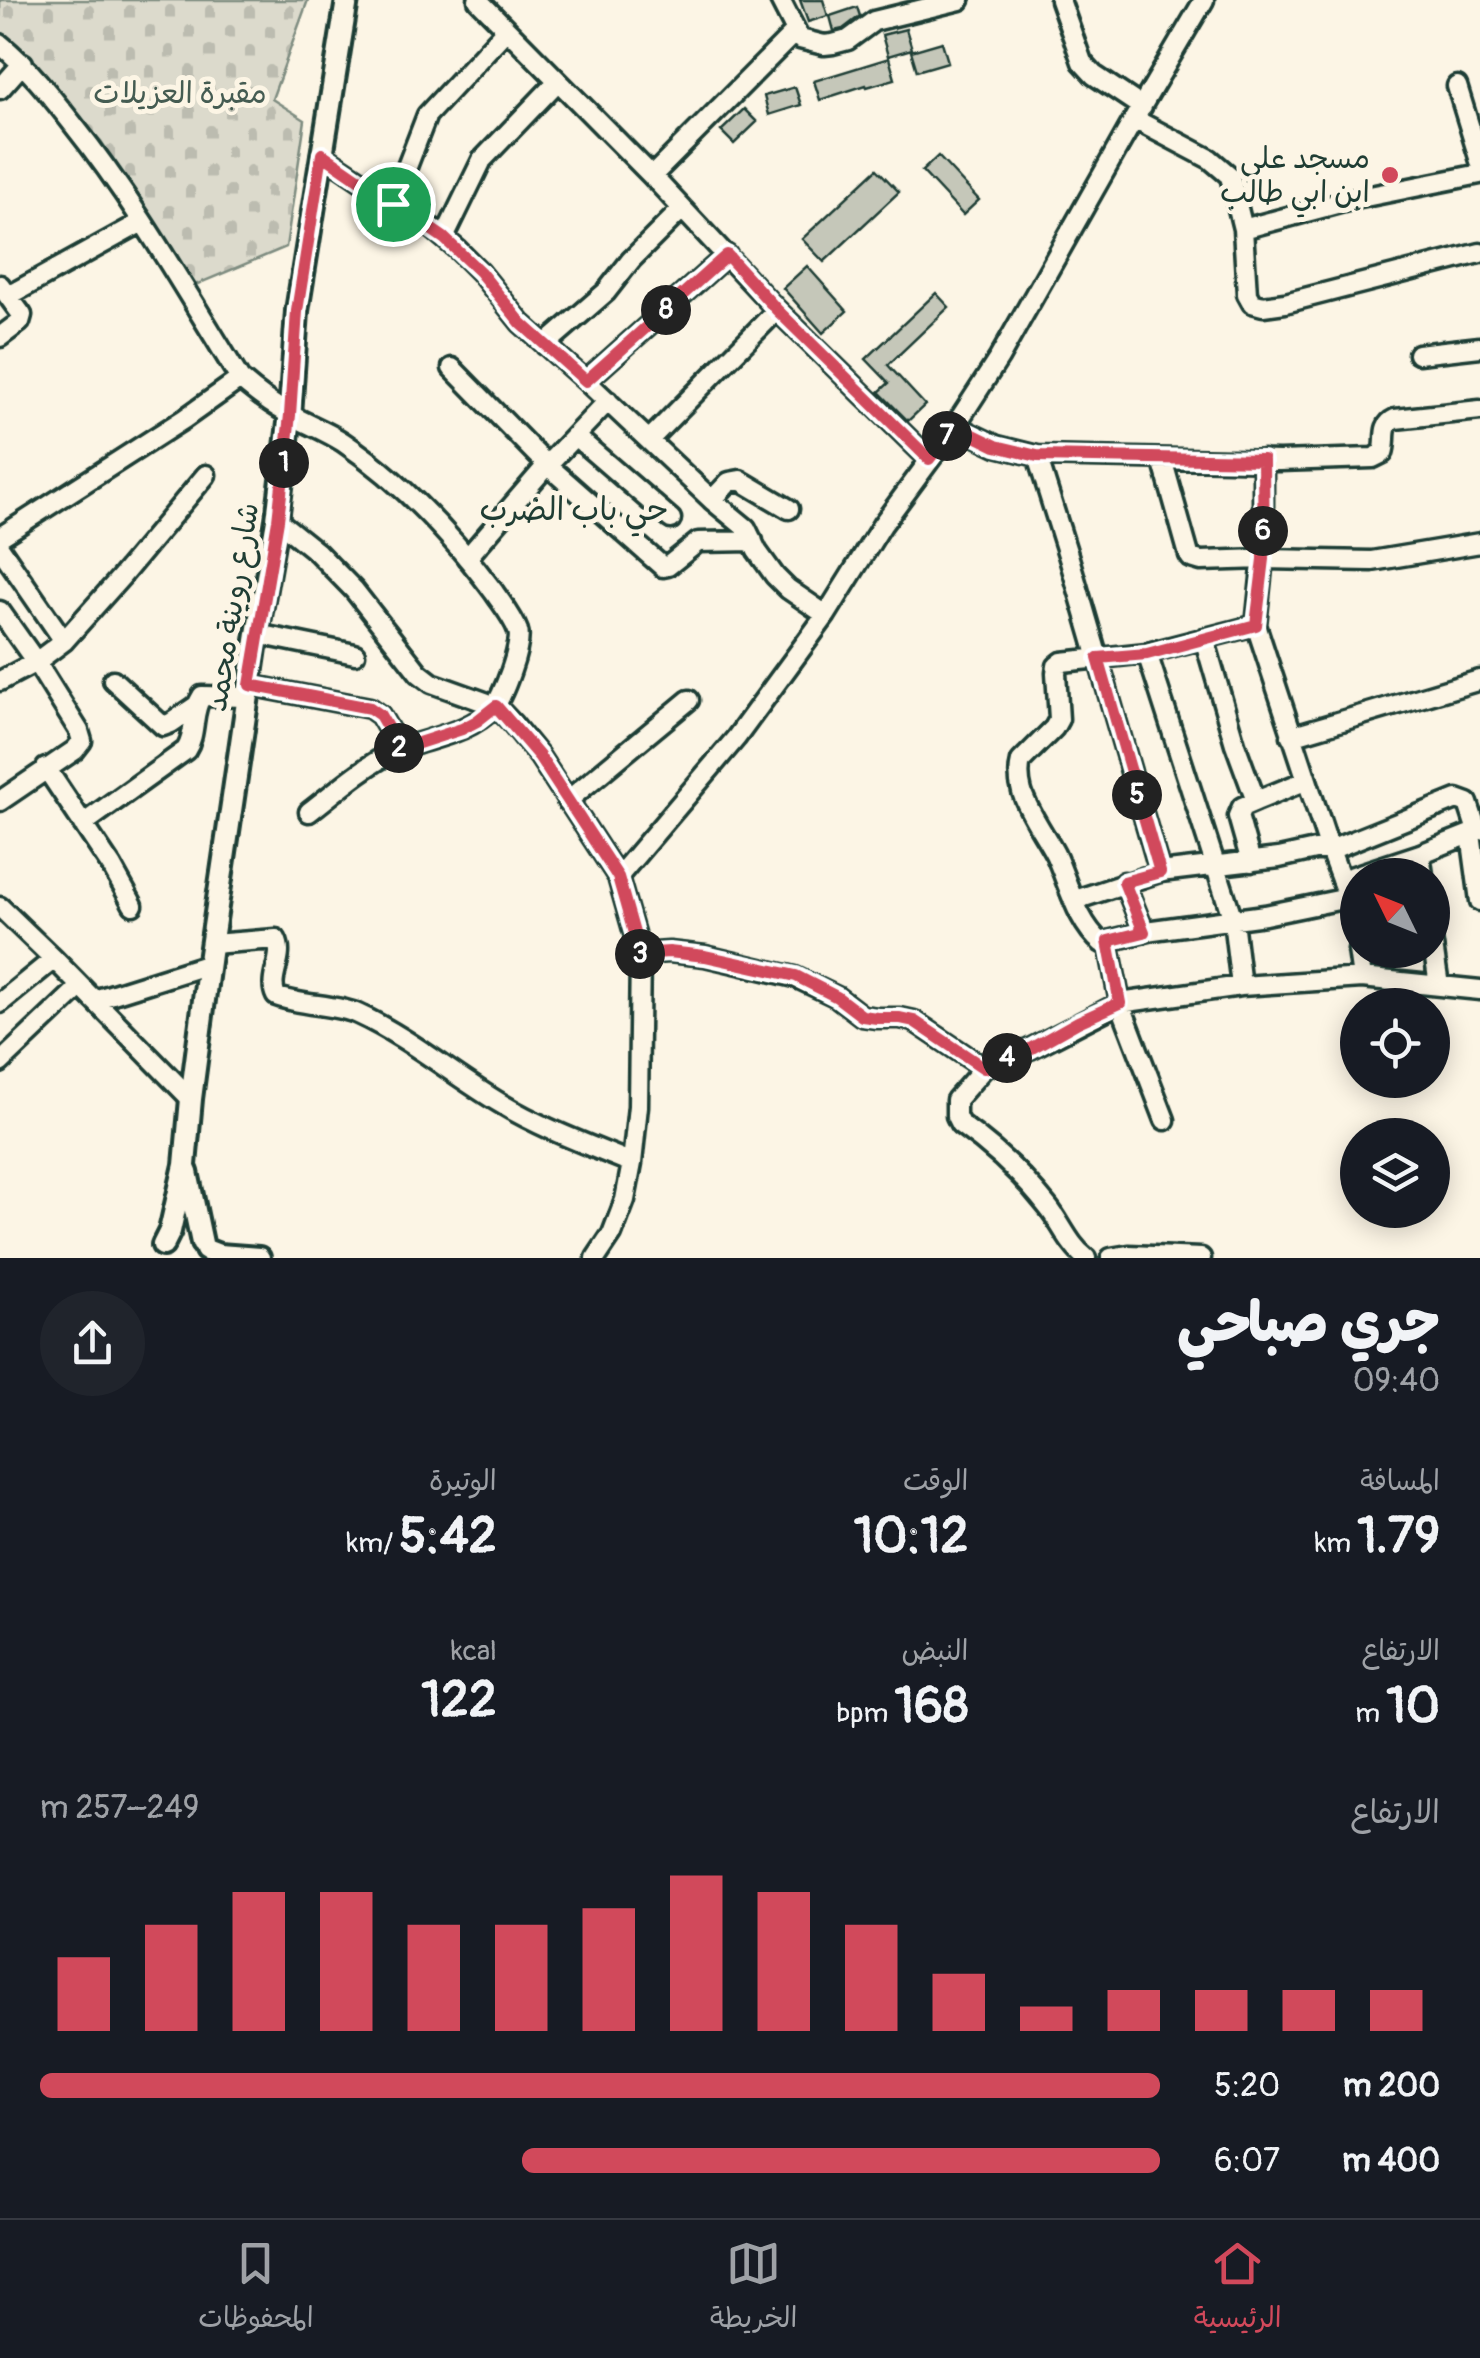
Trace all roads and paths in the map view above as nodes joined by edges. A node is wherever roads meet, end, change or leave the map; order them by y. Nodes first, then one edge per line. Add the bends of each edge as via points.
1 (347, 0) edge
2 (780, 0) edge
3 (960, 0) edge
4 (1060, 0) edge
5 (1204, 0) edge
6 (481, 1) edge
7 (506, 30) junction
8 (794, 32) junction
9 (0, 44) edge
10 (23, 63) junction
11 (558, 82) junction
12 (1457, 86) dead end
13 (0, 89) edge
14 (1138, 113) junction
15 (322, 154) junction
16 (1480, 161) edge
17 (1480, 174) edge
18 (652, 176) junction
19 (393, 204) junction
20 (682, 210) junction
21 (142, 222) junction
22 (1244, 229) junction
23 (444, 238) junction
24 (1480, 253) edge
25 (727, 255) junction
26 (4, 291) edge
27 (777, 310) junction
28 (0, 337) edge
29 (546, 346) junction
30 (1480, 346) edge
31 (1418, 354) dead end
32 (452, 368) dead end
33 (240, 379) junction
34 (586, 381) junction
35 (608, 402) junction
36 (1480, 410) edge
37 (290, 415) junction
38 (955, 426) junction
39 (576, 436) junction
40 (648, 440) junction
41 (1037, 456) junction
42 (929, 459) junction
43 (1162, 459) junction
44 (1263, 460) junction
45 (548, 465) junction
46 (206, 476) dead end
47 (712, 500) junction
48 (789, 509) dead end
49 (278, 520) junction
50 (671, 520) dead end
51 (0, 538) edge
52 (753, 541) junction
53 (1480, 543) edge
54 (0, 548) edge
55 (466, 558) junction
56 (1264, 559) junction
57 (0, 610) edge
58 (826, 615) junction
59 (1256, 625) junction
60 (257, 634) junction
61 (1204, 638) junction
62 (64, 641) junction
63 (356, 654) dead end
64 (1147, 654) junction
65 (1098, 658) junction
66 (36, 662) junction
67 (2, 677) edge
68 (113, 680) dead end
69 (1480, 680) edge
70 (248, 691) junction
71 (689, 700) dead end
72 (196, 706) junction
73 (496, 706) junction
74 (1291, 736) junction
75 (400, 749) junction
76 (46, 768) junction
77 (1306, 781) junction
78 (1256, 800) junction
79 (0, 801) edge
80 (567, 801) junction
81 (309, 812) dead end
82 (83, 824) junction
83 (1476, 832) edge
84 (1330, 850) junction
85 (1420, 854) junction
86 (1411, 858) edge
87 (1421, 858) edge
88 (1251, 862) junction
89 (1218, 866) junction
90 (1160, 872) junction
91 (618, 877) junction
92 (1340, 878) edge
93 (1124, 882) junction
94 (1340, 890) edge
95 (1075, 900) junction
96 (1480, 901) edge
97 (133, 905) dead end
98 (0, 907) edge
99 (1233, 920) junction
100 (1144, 932) junction
101 (1108, 941) junction
102 (210, 954) junction
103 (640, 954) junction
104 (54, 959) junction
105 (1361, 968) edge
106 (1437, 968) edge
107 (1362, 978) junction
108 (1241, 986) junction
109 (1440, 986) junction
110 (1480, 990) edge
111 (87, 994) junction
112 (1120, 1003) junction
113 (0, 1004) edge
114 (0, 1063) edge
115 (984, 1068) junction
116 (191, 1099) junction
117 (1165, 1120) dead end
118 (632, 1163) junction
119 (186, 1165) junction
120 (205, 1250) edge
121 (158, 1253) edge
122 (258, 1258) edge
123 (596, 1258) edge
124 (1086, 1258) edge
125 (1111, 1258) edge
126 (1201, 1258) edge

1 - 15 main road, شارع روينة محمد
2 - 8 street
3 - 8 street via 874,21 833,44 800,40
4 - 14 street via 1082,62
5 - 14 street
6 - 7 street
7 - 11 street
7 - 19 street via 426,115
8 - 18 street
9 - 10 street
10 - 13 street
10 - 21 street via 102,160
11 - 18 street
11 - 23 street via 482,160
12 - 16 street
14 - 22 street via 1223,168
14 - 38 street
15 - 19 street
15 - 37 main road, شارع روينة محمد via 297,311
17 - 22 street
18 - 20 street
19 - 23 street
20 - 25 street
20 - 29 street
21 - 26 street
21 - 33 street
22 - 24 street via 1247,294 1263,306
23 - 29 street
25 - 27 street
25 - 34 street
26 - 28 street via 22,319
27 - 40 street
27 - 42 street
29 - 34 street
30 - 31 street
32 - 45 street
33 - 37 street
33 - 51 street
34 - 35 street
35 - 39 street
35 - 40 street
36 - 44 street via 1388,422 1383,453 1373,458
37 - 49 main road, شارع روينة محمد
37 - 55 street via 368,461
38 - 41 street
38 - 42 street
39 - 45 street
39 - 50 street
40 - 47 street
41 - 43 street
41 - 65 street
42 - 58 street
43 - 44 street
43 - 56 street via 1190,558
44 - 56 street
45 - 52 street via 662,567 698,542
45 - 55 street
46 - 62 street
47 - 48 street via 728,482 740,480
47 - 52 street
49 - 60 main road, شارع روينة محمد
49 - 73 street via 354,590 419,673
52 - 58 street via 774,576
53 - 56 street via 1372,561
54 - 62 street
55 - 73 street via 518,630 520,642
56 - 59 street
57 - 66 street
58 - 91 street via 736,738
59 - 61 street
59 - 74 street
60 - 63 street
60 - 70 main road, شارع روينة محمد
61 - 64 street
61 - 78 street
62 - 66 street
64 - 65 street
64 - 89 street
65 - 90 street
65 - 95 street via 1057,666 1059,719 1019,768 1028,808
66 - 67 street
66 - 76 street via 82,742
68 - 72 street via 162,726
69 - 74 street
70 - 72 street via 205,695
70 - 75 street via 370,708
70 - 102 main road, شارع روينة محمد
71 - 80 street
72 - 82 street via 186,750
73 - 75 street via 462,729
73 - 80 street
74 - 77 street
75 - 81 street
76 - 79 street
76 - 82 street
77 - 78 street
77 - 84 street
78 - 88 street via 1238,816
80 - 91 street
82 - 97 street
83 - 84 street via 1468,803 1457,799
83 - 85 street
83 - 96 street
84 - 88 street
84 - 92 street
85 - 86 street
85 - 87 street
88 - 89 street
89 - 90 street
89 - 99 street
90 - 93 street
91 - 103 street
93 - 95 street
93 - 100 street
94 - 99 street
95 - 101 street via 1098,941
98 - 104 street
99 - 100 street
99 - 108 street
100 - 101 street
101 - 112 street
102 - 111 street
102 - 116 main road, شارع روينة محمد
102 - 118 street via 276,939 276,996 355,1012 505,1106
103 - 115 street via 705,956 796,976 862,1016 914,1021
103 - 118 street
104 - 111 street
104 - 113 street
105 - 107 street
106 - 109 street
107 - 108 street
107 - 109 street
108 - 112 street
109 - 110 street
111 - 114 street
111 - 116 street
112 - 115 street
112 - 117 street
115 - 124 street via 956,1100 960,1124 1016,1169
116 - 119 main road, شارع روينة محمد
118 - 123 street via 625,1200
119 - 120 main road
119 - 121 main road via 170,1232
120 - 121 main road via 182,1234
120 - 122 main road
125 - 126 street

